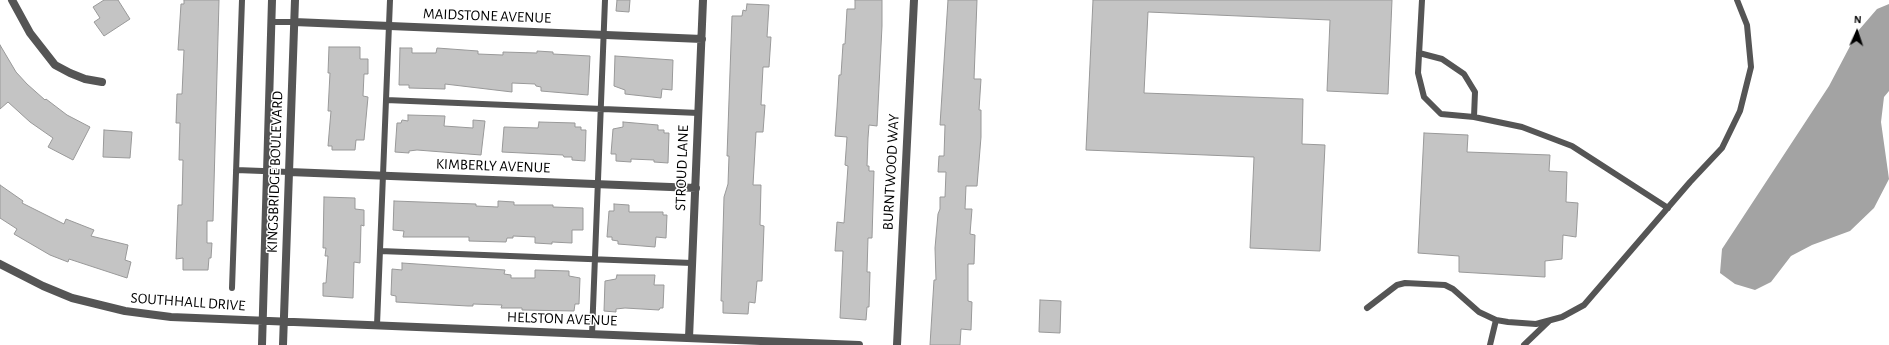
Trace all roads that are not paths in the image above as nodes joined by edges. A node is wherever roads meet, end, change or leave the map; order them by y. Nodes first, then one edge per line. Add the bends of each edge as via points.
1 (12, 0) edge
2 (242, 0) edge
3 (272, 0) edge
4 (295, 0) edge
5 (390, 0) edge
6 (604, 0) edge
7 (703, 0) edge
8 (914, 0) edge
9 (1422, 0) edge
10 (1737, 0) edge
11 (272, 22) junction
12 (294, 22) junction
13 (389, 26) junction
14 (603, 35) junction
15 (702, 39) junction
16 (1419, 53) junction
17 (102, 82) dead end
18 (386, 100) junction
19 (600, 110) junction
20 (699, 113) junction
21 (1474, 117) junction
22 (236, 170) junction
23 (267, 171) junction
24 (289, 172) junction
25 (383, 176) junction
26 (598, 184) junction
27 (696, 188) junction
28 (1668, 208) junction
29 (380, 251) junction
30 (595, 260) junction
31 (692, 263) junction
32 (0, 264) edge
33 (232, 288) dead end
34 (1367, 308) dead end
35 (1496, 320) junction
36 (263, 321) junction
37 (1549, 321) junction
38 (283, 322) junction
39 (377, 325) junction
40 (592, 334) junction
41 (689, 338) junction
42 (1492, 343) edge
43 (262, 345) edge
44 (283, 345) edge
45 (859, 345) edge
46 (897, 345) edge
47 (1524, 345) edge

1 - 17 street via 30,33 55,65 85,79
2 - 22 lane
3 - 11 street, KINGSBRIDGE BOULEVARD
4 - 12 street, KINGSBRIDGE BOULEVARD
5 - 13 lane
6 - 14 lane
7 - 15 street, STROUD LANE
8 - 46 street, BURNTWOOD WAY
9 - 16 lane
10 - 28 lane via 1748,25 1751,67 1740,111 1722,148
11 - 12 lane, MAIDSTONE AVENUE
11 - 23 street, KINGSBRIDGE BOULEVARD
12 - 13 street, MAIDSTONE AVENUE
12 - 24 street, KINGSBRIDGE BOULEVARD
13 - 14 street, MAIDSTONE AVENUE
13 - 18 lane
14 - 15 street, MAIDSTONE AVENUE
14 - 19 lane
15 - 20 street, STROUD LANE
16 - 21 lane via 1442,59 1464,74 1475,92
16 - 21 lane via 1418,73 1424,97 1441,114
18 - 19 lane
18 - 25 lane
19 - 20 lane
19 - 26 lane
20 - 27 street, STROUD LANE
21 - 28 lane via 1522,127 1572,146
22 - 23 lane
22 - 33 lane
23 - 24 lane
23 - 36 street, KINGSBRIDGE BOULEVARD
24 - 25 street, KIMBERLY AVENUE
24 - 38 street, KINGSBRIDGE BOULEVARD
25 - 26 street, KIMBERLY AVENUE
25 - 29 lane
26 - 27 street, KIMBERLY AVENUE
26 - 30 lane
27 - 31 street, STROUD LANE
28 - 37 lane via 1589,300 1573,312
29 - 30 lane
29 - 39 lane
30 - 31 lane
30 - 40 lane
31 - 41 street, STROUD LANE
32 - 36 street, SOUTHHALL DRIVE via 43,286 99,306 171,318
34 - 35 lane via 1397,285 1445,285 1479,312
35 - 37 lane via 1522,324
35 - 42 lane
36 - 38 street, HELSTON AVENUE
36 - 43 street, KINGSBRIDGE BOULEVARD
37 - 47 lane
38 - 39 street, HELSTON AVENUE
38 - 44 street, KINGSBRIDGE BOULEVARD
39 - 40 street, HELSTON AVENUE
40 - 41 street, HELSTON AVENUE
41 - 45 street, HELSTON AVENUE

